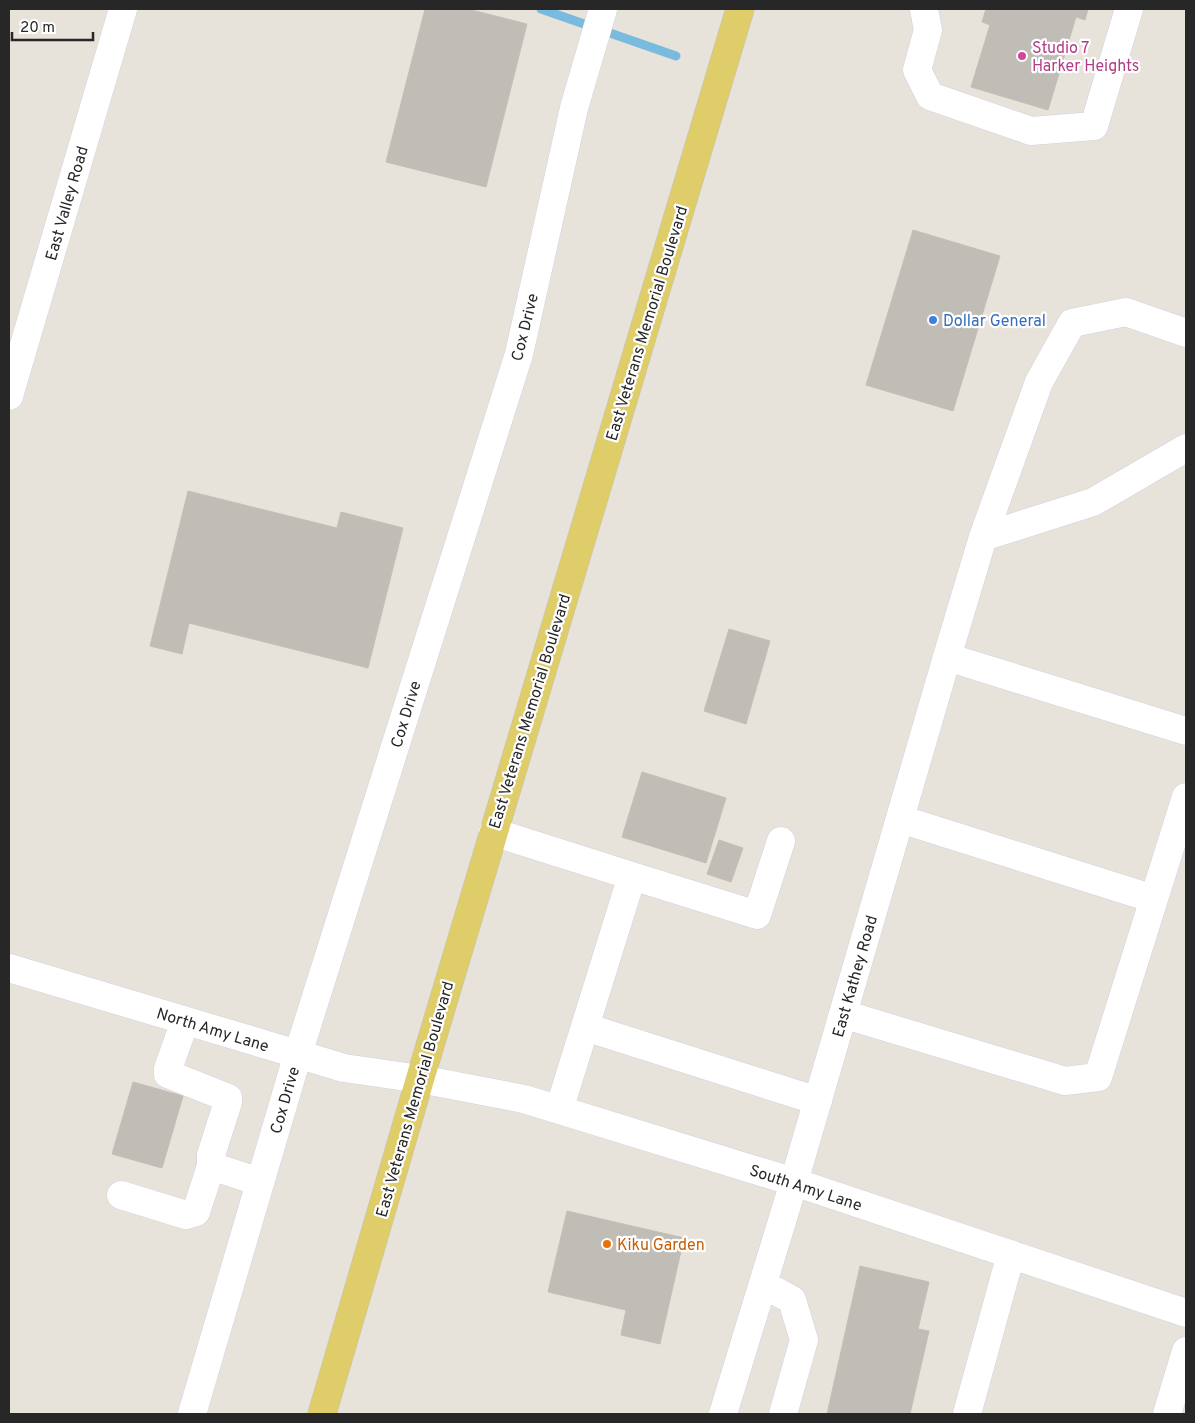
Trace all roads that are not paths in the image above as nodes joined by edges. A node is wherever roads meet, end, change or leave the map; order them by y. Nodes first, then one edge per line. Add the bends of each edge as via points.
1 (123, 9) edge
2 (603, 9) edge
3 (740, 9) edge
4 (924, 9) edge
5 (1129, 9) edge
6 (1186, 333) edge
7 (9, 396) edge
8 (1186, 448) edge
9 (983, 537) junction
10 (947, 657) junction
11 (1186, 730) edge
12 (1186, 797) edge
13 (900, 819) junction
14 (493, 832) junction
15 (781, 842) dead end
16 (632, 876) junction
17 (1154, 899) junction
18 (9, 968) edge
19 (843, 1014) junction
20 (184, 1021) junction
21 (585, 1027) junction
22 (298, 1054) junction
23 (420, 1078) junction
24 (818, 1101) junction
25 (559, 1110) junction
26 (211, 1166) junction
27 (260, 1182) junction
28 (794, 1182) junction
29 (121, 1195) dead end
30 (1011, 1254) junction
31 (763, 1284) junction
32 (1186, 1313) edge
33 (1186, 1351) edge
34 (192, 1414) edge
35 (322, 1414) edge
36 (723, 1414) edge
37 (783, 1414) edge
38 (967, 1414) edge
39 (1167, 1414) edge

1 - 7 street, East Valley Road
2 - 22 street, Cox Drive via 574,108 519,354
3 - 14 main road, East Veterans Memorial Boulevard
4 - 5 street via 928,30 917,70 930,96 1031,131 1094,126
6 - 9 street, East Kathey Road via 1126,312 1072,323 1038,382
8 - 9 street via 1093,502
9 - 10 street, East Kathey Road
10 - 11 street
10 - 13 street, East Kathey Road
12 - 17 street
13 - 17 street
13 - 19 street, East Kathey Road
14 - 16 street
14 - 23 main road, East Veterans Memorial Boulevard
15 - 16 street via 757,915
16 - 21 street
17 - 19 street via 1098,1077 1065,1081
18 - 20 street, North Amy Lane
19 - 24 street, East Kathey Road
20 - 22 street, North Amy Lane
20 - 26 street via 168,1074 228,1098 211,1155
21 - 24 street
21 - 25 street
22 - 23 street, North Amy Lane via 344,1068
22 - 27 street, Cox Drive
23 - 25 street, South Amy Lane via 524,1099
23 - 35 main road, East Veterans Memorial Boulevard
24 - 28 street, East Kathey Road
25 - 28 street, South Amy Lane
26 - 27 street
26 - 29 street via 196,1212 186,1215
27 - 34 street, Cox Drive
28 - 30 street, South Amy Lane
28 - 31 street, East Kathey Road
30 - 32 street, South Amy Lane
30 - 38 street
31 - 36 street, East Kathey Road
31 - 37 street via 792,1300 804,1340
33 - 39 street

